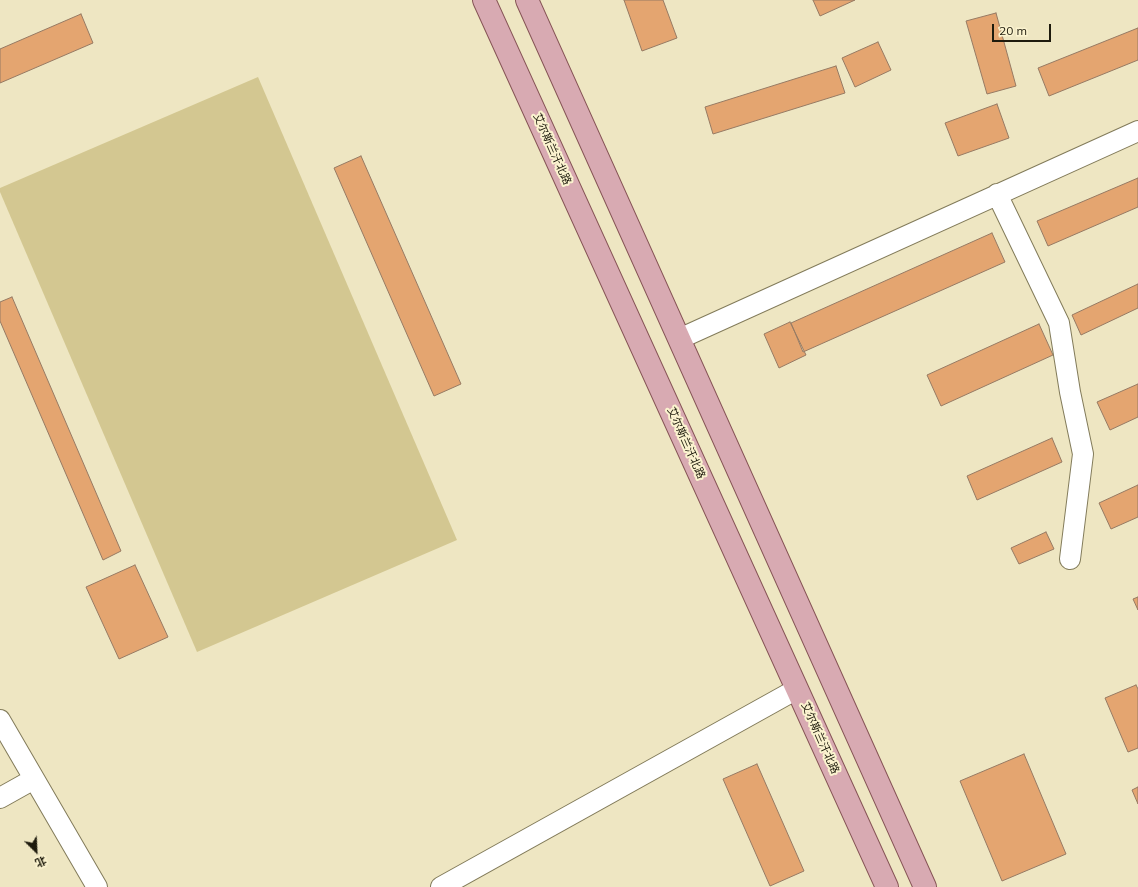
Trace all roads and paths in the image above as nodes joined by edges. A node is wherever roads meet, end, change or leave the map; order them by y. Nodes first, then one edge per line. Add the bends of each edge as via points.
1 (484, 0) edge
2 (527, 0) edge
3 (1138, 131) edge
4 (996, 194) junction
5 (679, 339) junction
6 (1070, 559) dead end
7 (797, 689) junction
8 (0, 720) edge
9 (34, 779) junction
10 (0, 798) edge
11 (97, 887) edge
12 (441, 887) edge
13 (887, 887) edge
14 (925, 887) edge

1 - 7 main road, 艾尔斯兰汗北路
2 - 5 main road
3 - 4 street
4 - 5 street
4 - 6 street via 1059,323 1083,454
5 - 14 main road
7 - 12 street
7 - 13 main road, 艾尔斯兰汗北路
8 - 9 street
9 - 10 street
9 - 11 street

